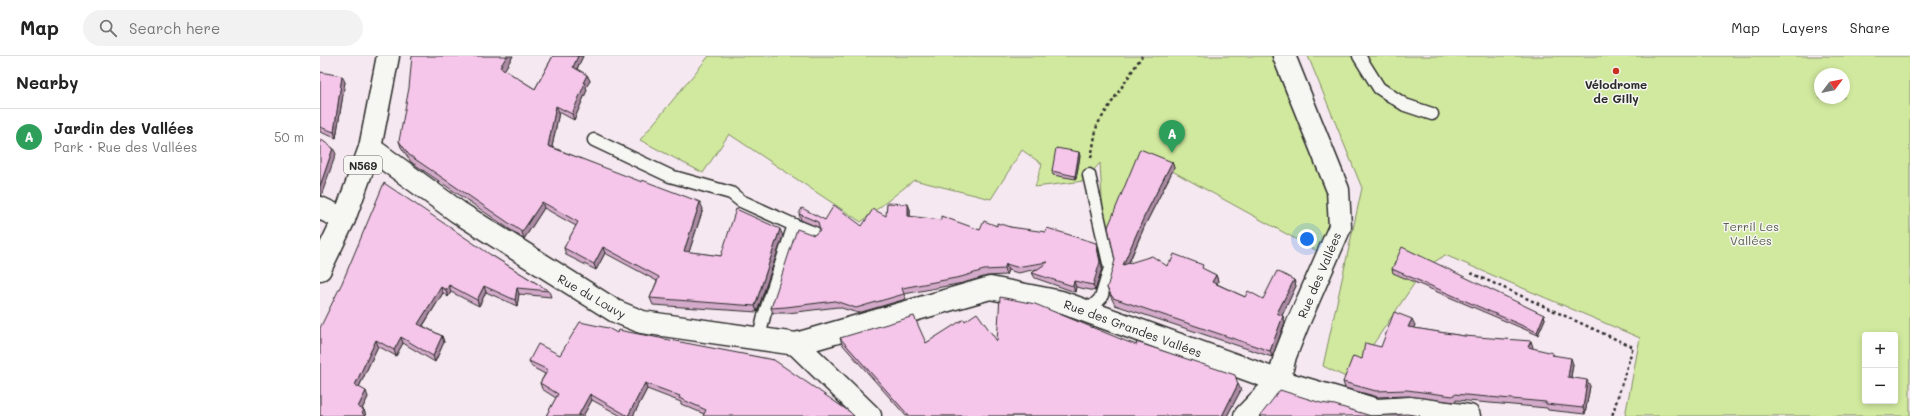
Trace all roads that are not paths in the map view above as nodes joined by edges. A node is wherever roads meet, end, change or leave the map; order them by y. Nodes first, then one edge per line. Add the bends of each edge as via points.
1 (1284, 56) edge
2 (1359, 56) edge
3 (384, 57) edge
4 (1432, 114) dead end
5 (594, 140) dead end
6 (370, 148) junction
7 (1089, 175) road end
8 (320, 208) edge
9 (344, 218) junction
10 (794, 225) junction
11 (815, 233) edge
12 (320, 269) edge
13 (1087, 312) junction
14 (759, 338) junction
15 (796, 344) junction
16 (1279, 381) junction
17 (870, 416) edge
18 (1245, 416) edge
19 (1469, 416) edge

1 - 16 street, Rue des Vallées via 1338,190 1340,227 1285,356
2 - 4 lane via 1379,88 1405,105
3 - 6 street, N569
5 - 10 lane via 670,176 731,193 741,201
6 - 9 street, N569
6 - 14 street, Rue du Louvy via 458,212 615,311 642,322
7 - 13 lane via 1110,268 1101,298
8 - 9 street
9 - 12 street, N569
10 - 11 lane
10 - 14 lane
13 - 15 street, Rue des Grandes Vallées via 1060,302 990,288
13 - 16 street, Rue des Grandes Vallées
14 - 15 street, Rue du Louvy
15 - 17 street
16 - 18 street
16 - 19 street, Rue des Grandes Vallées via 1377,410 1410,408

